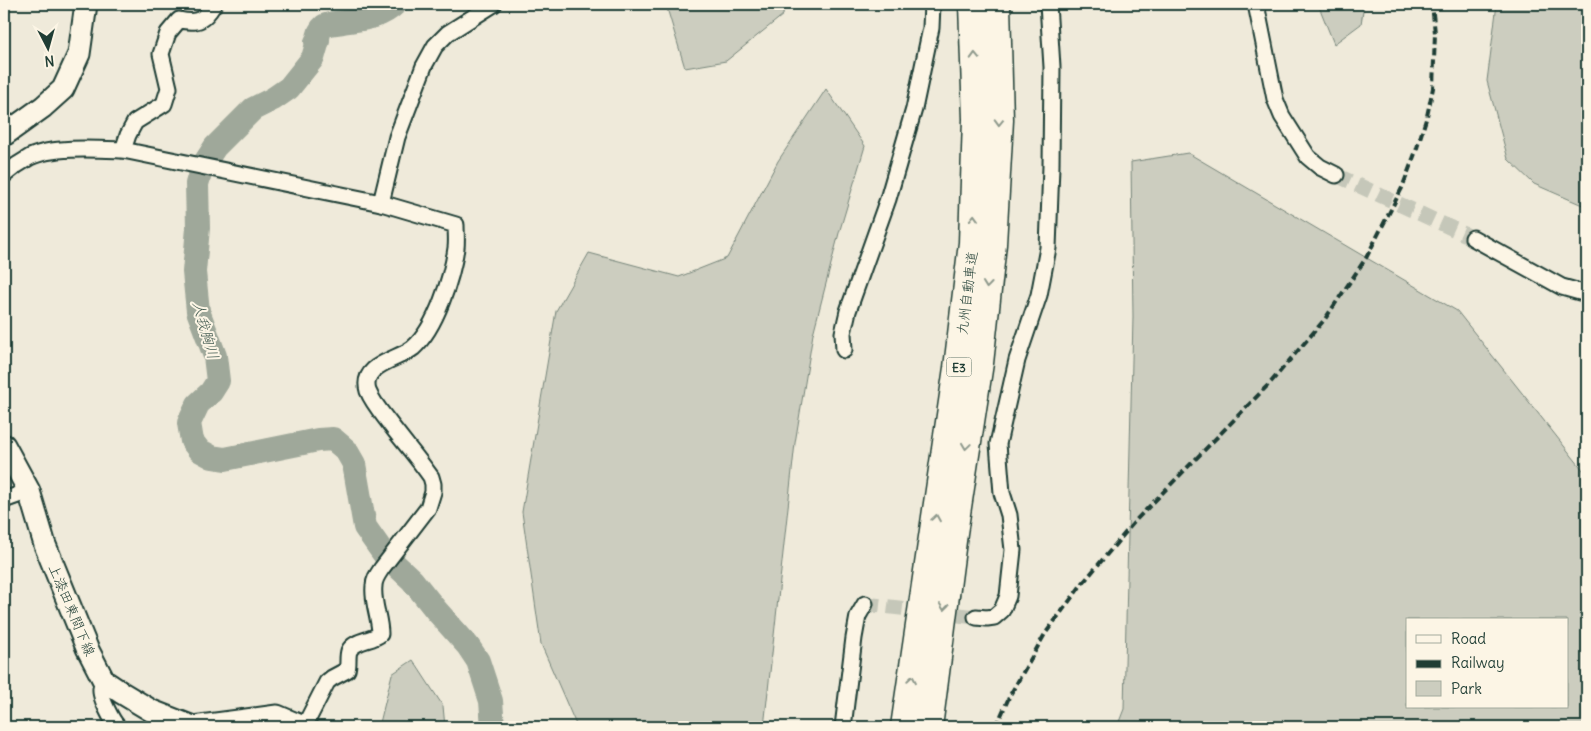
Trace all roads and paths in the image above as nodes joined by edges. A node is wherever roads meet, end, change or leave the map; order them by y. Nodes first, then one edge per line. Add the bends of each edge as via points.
1 (86, 4) edge
2 (214, 4) edge
3 (494, 4) edge
4 (932, 4) edge
5 (973, 4) edge
6 (996, 4) edge
7 (1048, 4) edge
8 (1256, 4) edge
9 (4, 135) edge
10 (123, 150) junction
11 (4, 175) edge
12 (1336, 175) tunnel mouth
13 (381, 203) junction
14 (1474, 238) tunnel mouth
15 (1587, 294) edge
16 (844, 350) dead end
17 (4, 445) edge
18 (29, 491) junction
19 (4, 500) edge
20 (865, 604) dead end
21 (976, 617) tunnel mouth
22 (104, 681) junction
23 (118, 727) edge
24 (193, 727) edge
25 (303, 727) edge
26 (843, 727) edge
27 (905, 727) edge
28 (928, 727) edge

1 - 9 main road via 79,54 63,89
2 - 10 street via 205,18 191,22 179,20 168,33 161,54 169,88 164,104 135,122
3 - 13 street via 448,33 435,46 397,137
4 - 16 street via 931,28 914,110 888,199 848,310 843,333
27 -> 5 highway, 九州自動車道 / E3 via 958,368 973,243 977,119
6 -> 28 highway, 九州自動車道 / E3 via 999,120 992,244
7 - 21 street via 1052,67 1048,248 1039,295 1016,360 998,444 1002,493 1009,515 1013,550 1008,596 1002,610 994,617
8 - 12 street via 1275,99 1282,116 1308,156 1320,168
10 - 11 street via 58,150 31,156
10 - 13 street
13 - 25 street via 456,225 456,249 447,286 433,322 408,352 371,372 368,389 381,412 431,477 433,492 428,508 376,578 374,594 380,634 351,647 347,670 327,682
14 - 15 street via 1562,287
17 - 18 main road, 上漆田東間下線
18 - 19 street
18 - 22 main road, 上漆田東間下線 via 45,546
20 - 26 street via 855,631
22 - 23 street via 102,699
22 - 24 main road, 上漆田東間下線 via 152,711
24 - 25 main road, 上漆田東間下線 via 277,716

